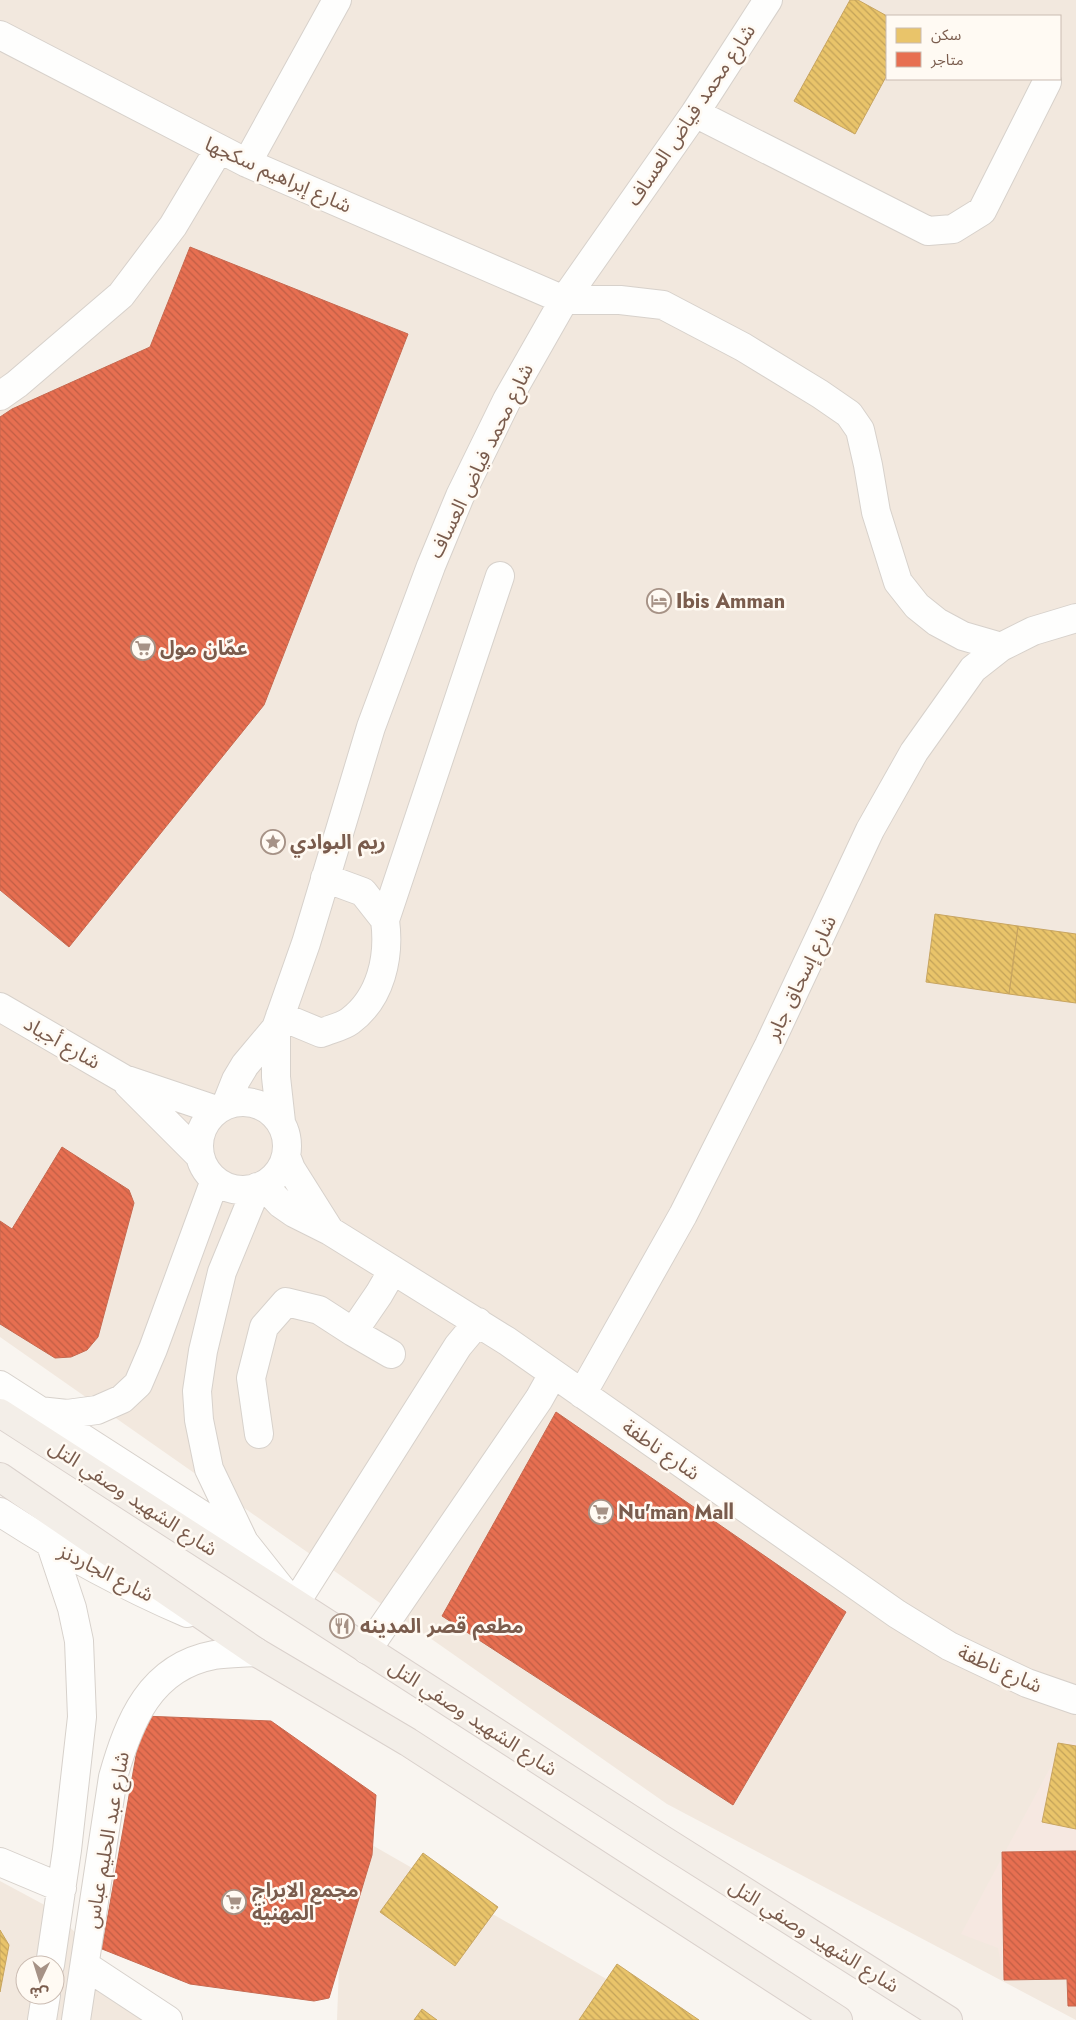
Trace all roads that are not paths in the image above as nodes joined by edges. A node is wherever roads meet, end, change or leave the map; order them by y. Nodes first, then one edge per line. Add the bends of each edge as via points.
1 (337, 0) edge
2 (768, 0) edge
3 (0, 35) edge
4 (1047, 82) dead end
5 (695, 113) junction
6 (219, 149) junction
7 (247, 163) junction
8 (564, 300) junction
9 (0, 396) edge
10 (500, 576) dead end
11 (1076, 618) edge
12 (1001, 646) junction
13 (325, 878) junction
14 (385, 920) junction
15 (0, 1007) edge
16 (278, 1022) junction
17 (124, 1079) junction
18 (221, 1108) junction
19 (281, 1122) junction
20 (200, 1156) junction
21 (286, 1156) junction
22 (214, 1180) junction
23 (260, 1186) junction
24 (330, 1231) junction
25 (393, 1270) junction
26 (478, 1322) junction
27 (353, 1332) junction
28 (391, 1354) dead end
29 (552, 1374) junction
30 (0, 1385) edge
31 (582, 1394) junction
32 (38, 1411) junction
33 (0, 1413) edge
34 (258, 1434) dead end
35 (0, 1477) edge
36 (0, 1512) edge
37 (244, 1542) junction
38 (50, 1545) junction
39 (291, 1599) junction
40 (217, 1624) junction
41 (367, 1650) junction
42 (256, 1652) junction
43 (1076, 1700) edge
44 (0, 1862) edge
45 (62, 1888) junction
46 (52, 1955) edge
47 (86, 1966) junction
48 (44, 2005) edge
49 (42, 2020) edge
50 (76, 2020) edge
51 (168, 2020) edge
52 (838, 2020) edge
53 (948, 2020) edge

1 - 7 street
2 - 5 street, شارع محمد فياض العساف
3 - 6 street, شارع إبراهيم سكجها
4 - 5 street via 982,211 953,229 944,230 928,231
5 - 8 street, شارع محمد فياض العساف
6 - 7 street, شارع إبراهيم سكجها
6 - 9 street via 173,226 121,295
7 - 8 street, شارع إبراهيم سكجها
8 - 12 street via 620,300 663,305 743,347 849,414 860,430 876,512 898,582 917,606 937,622 963,636
8 - 13 street, شارع محمد فياض العساف via 507,400 438,548 362,754
10 - 14 street
11 - 12 street, شارع إسحاق جابر via 1033,630
12 - 31 street, شارع إسحاق جابر via 974,669 925,736 870,830 769,1045 683,1215
13 - 14 street via 363,892
13 - 16 street, شارع محمد فياض العساف
14 - 16 street via 388,939 385,962 379,984 366,1006 349,1022 321,1033
15 - 17 street, شارع أجياد
16 - 18 street, شارع محمد فياض العساف via 245,1065
16 - 19 street, شارع محمد فياض العساف via 276,1077
17 - 18 street, شارع أجياد
17 - 20 street, شارع أجياد
18 - 19 street via 236,1102 256,1104 266,1108
18 - 20 street via 204,1124 200,1133
19 - 21 street via 287,1139
20 - 22 street via 205,1170
21 - 23 street via 278,1173
21 - 24 street, شارع ناطفة
22 - 23 street via 235,1189 250,1190
22 - 32 street via 138,1384 122,1399 97,1410 68,1414
23 - 24 street, شارع ناطفة via 294,1213
23 - 37 street via 222,1272 203,1351 198,1391 199,1420 209,1469
24 - 25 street, شارع ناطفة
25 - 26 street, شارع ناطفة
25 - 27 street
26 - 29 street, شارع ناطفة
26 - 39 street via 458,1346
27 - 28 street
27 - 34 street via 319,1310 286,1302 264,1327 252,1378
29 - 31 street, شارع ناطفة
29 - 41 street via 539,1399
30 - 32 street
31 - 43 street, شارع ناطفة via 948,1646 1027,1683
32 - 37 street
33 - 39 main road, شارع الشهيد وصفي التل
35 - 40 main road
36 - 38 street, شارع الجاردنز
37 - 39 street
38 - 40 street, شارع الجاردنز via 135,1590
38 - 45 street, شارع عبد الحليم عباس via 72,1608 81,1672 82,1717
39 - 41 main road, شارع الشهيد وصفي التل
40 - 42 main road
41 - 53 main road, شارع الشهيد وصفي التل
42 - 47 street, شارع عبد الحليم عباس via 214,1655 188,1663 166,1677 139,1707 113,1777
42 - 52 main road via 408,1742
44 - 45 street
45 - 46 street, شارع عبد الحليم عباس
47 - 50 street, شارع عبد الحليم عباس
47 - 51 street
48 - 49 street

